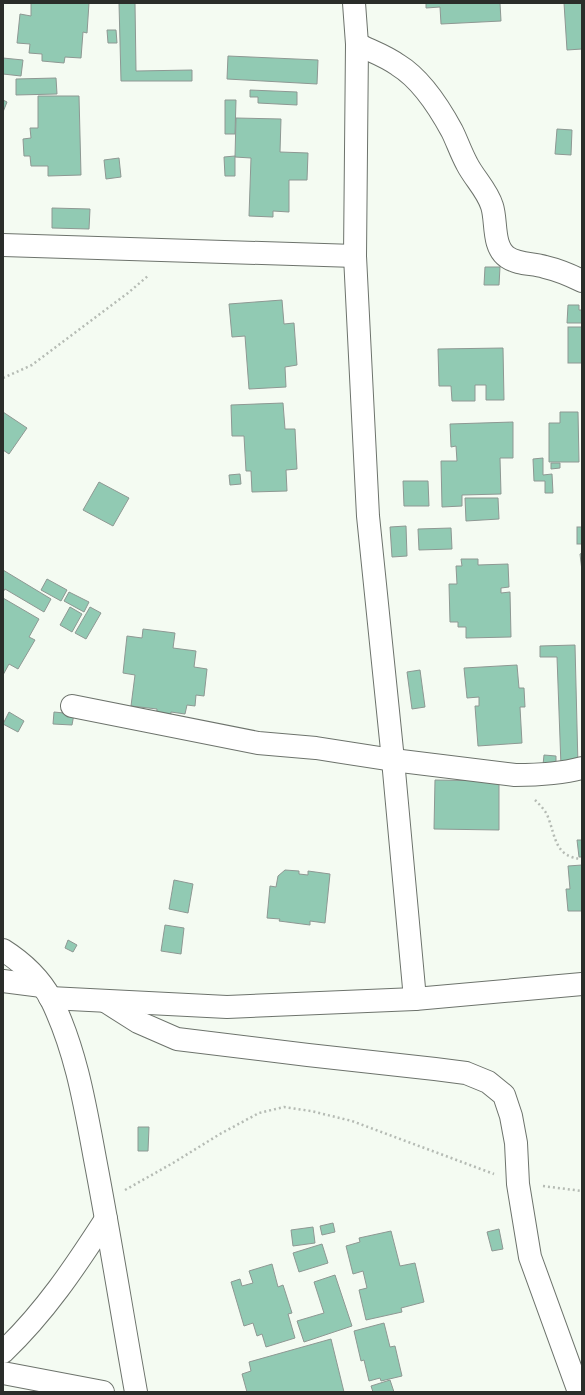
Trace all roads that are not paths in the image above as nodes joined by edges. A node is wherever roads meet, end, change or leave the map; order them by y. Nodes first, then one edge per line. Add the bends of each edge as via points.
1 (354, 3) edge
2 (357, 44) junction
3 (3, 245) edge
4 (355, 256) junction
5 (582, 281) edge
6 (72, 706) dead end
7 (393, 760) junction
8 (582, 768) edge
9 (3, 950) edge
10 (3, 981) edge
11 (582, 984) edge
12 (46, 992) junction
13 (415, 998) junction
14 (105, 1001) junction
15 (105, 1210) junction
16 (3, 1352) edge
17 (575, 1362) edge
18 (3, 1373) edge
19 (103, 1392) edge
20 (136, 1392) edge
21 (579, 1392) edge

1 - 2 street
2 - 4 street
2 - 5 street via 399,65 425,90 452,131 467,165 487,195 492,206 499,245 507,256 522,264 544,266
3 - 4 street
4 - 7 street via 368,516
6 - 7 street via 258,743 316,748
7 - 8 street via 515,775
7 - 13 street
9 - 12 street via 31,971
10 - 12 street
11 - 13 street
12 - 14 street
12 - 15 street via 67,1038 81,1082
13 - 14 street via 227,1007
14 - 17 street via 138,1022 177,1039 466,1073 488,1082 504,1095 512,1116 518,1184 530,1257
15 - 16 street via 64,1283 28,1328
15 - 20 street
17 - 21 street
18 - 19 street

